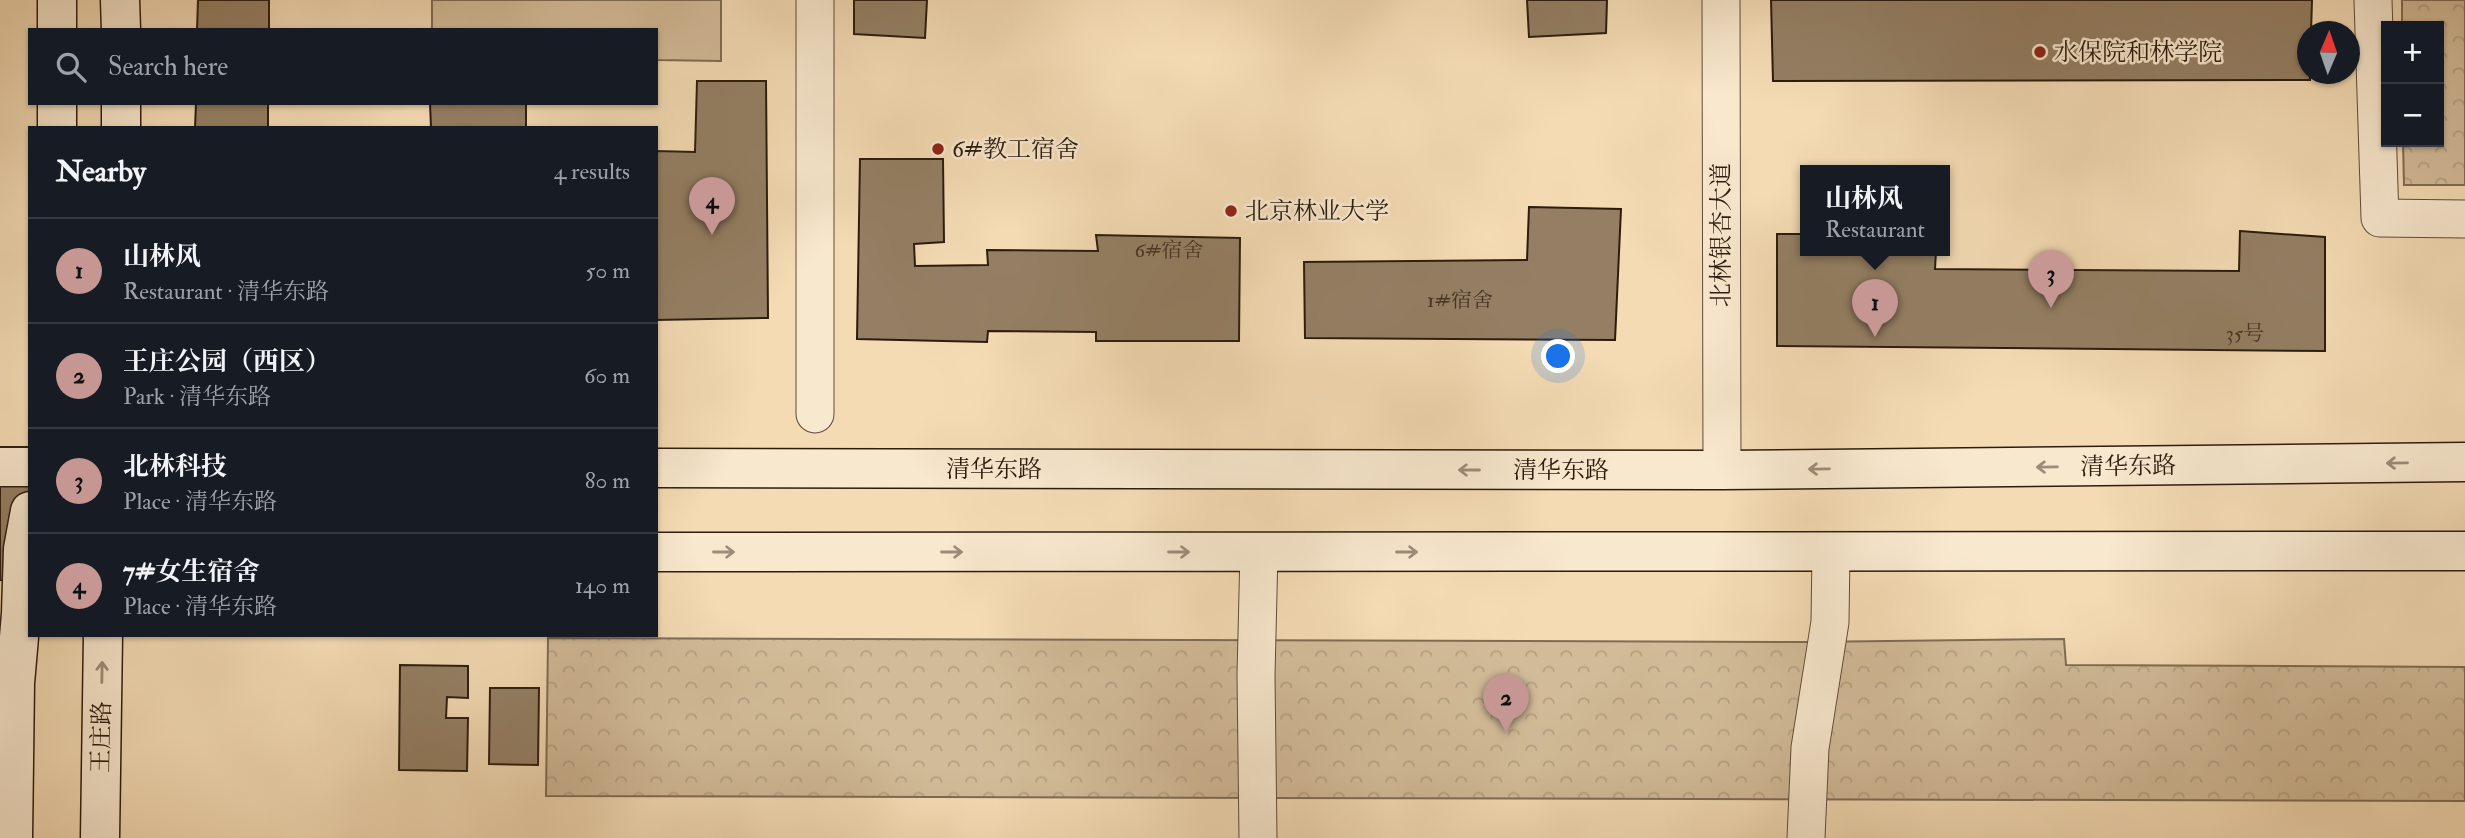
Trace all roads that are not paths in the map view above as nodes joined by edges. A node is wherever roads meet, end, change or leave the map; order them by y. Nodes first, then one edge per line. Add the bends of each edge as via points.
1 (57, 0) edge
2 (120, 0) edge
3 (815, 0) edge
4 (1721, 0) edge
5 (2374, 0) edge
6 (57, 28) edge
7 (121, 28) edge
8 (57, 105) edge
9 (121, 105) edge
10 (57, 126) edge
11 (121, 126) edge
12 (2465, 219) edge
13 (815, 414) dead end
14 (2465, 462) edge
15 (0, 467) edge
16 (28, 467) edge
17 (658, 468) edge
18 (1722, 470) junction
19 (28, 518) edge
20 (17, 550) edge
21 (658, 551) edge
22 (2465, 551) edge
23 (1259, 552) junction
24 (1831, 552) junction
25 (103, 637) edge
26 (13, 838) edge
27 (100, 838) edge
28 (1258, 838) edge
29 (1806, 838) edge

1 - 6 main road
2 - 7 main road
3 - 13 street
4 - 18 street, 北林银杏大道
5 - 12 street via 2380,218
8 - 10 main road
9 - 11 main road
14 -> 18 main road, 清华东路
15 - 16 main road
18 -> 17 main road, 清华东路
19 - 20 main road
20 - 26 main road via 21,614 15,683
21 -> 23 main road
22 - 24 main road
23 -> 24 main road
23 - 28 street
24 - 29 street via 1830,622 1810,748
27 -> 25 main road, 王庄路

